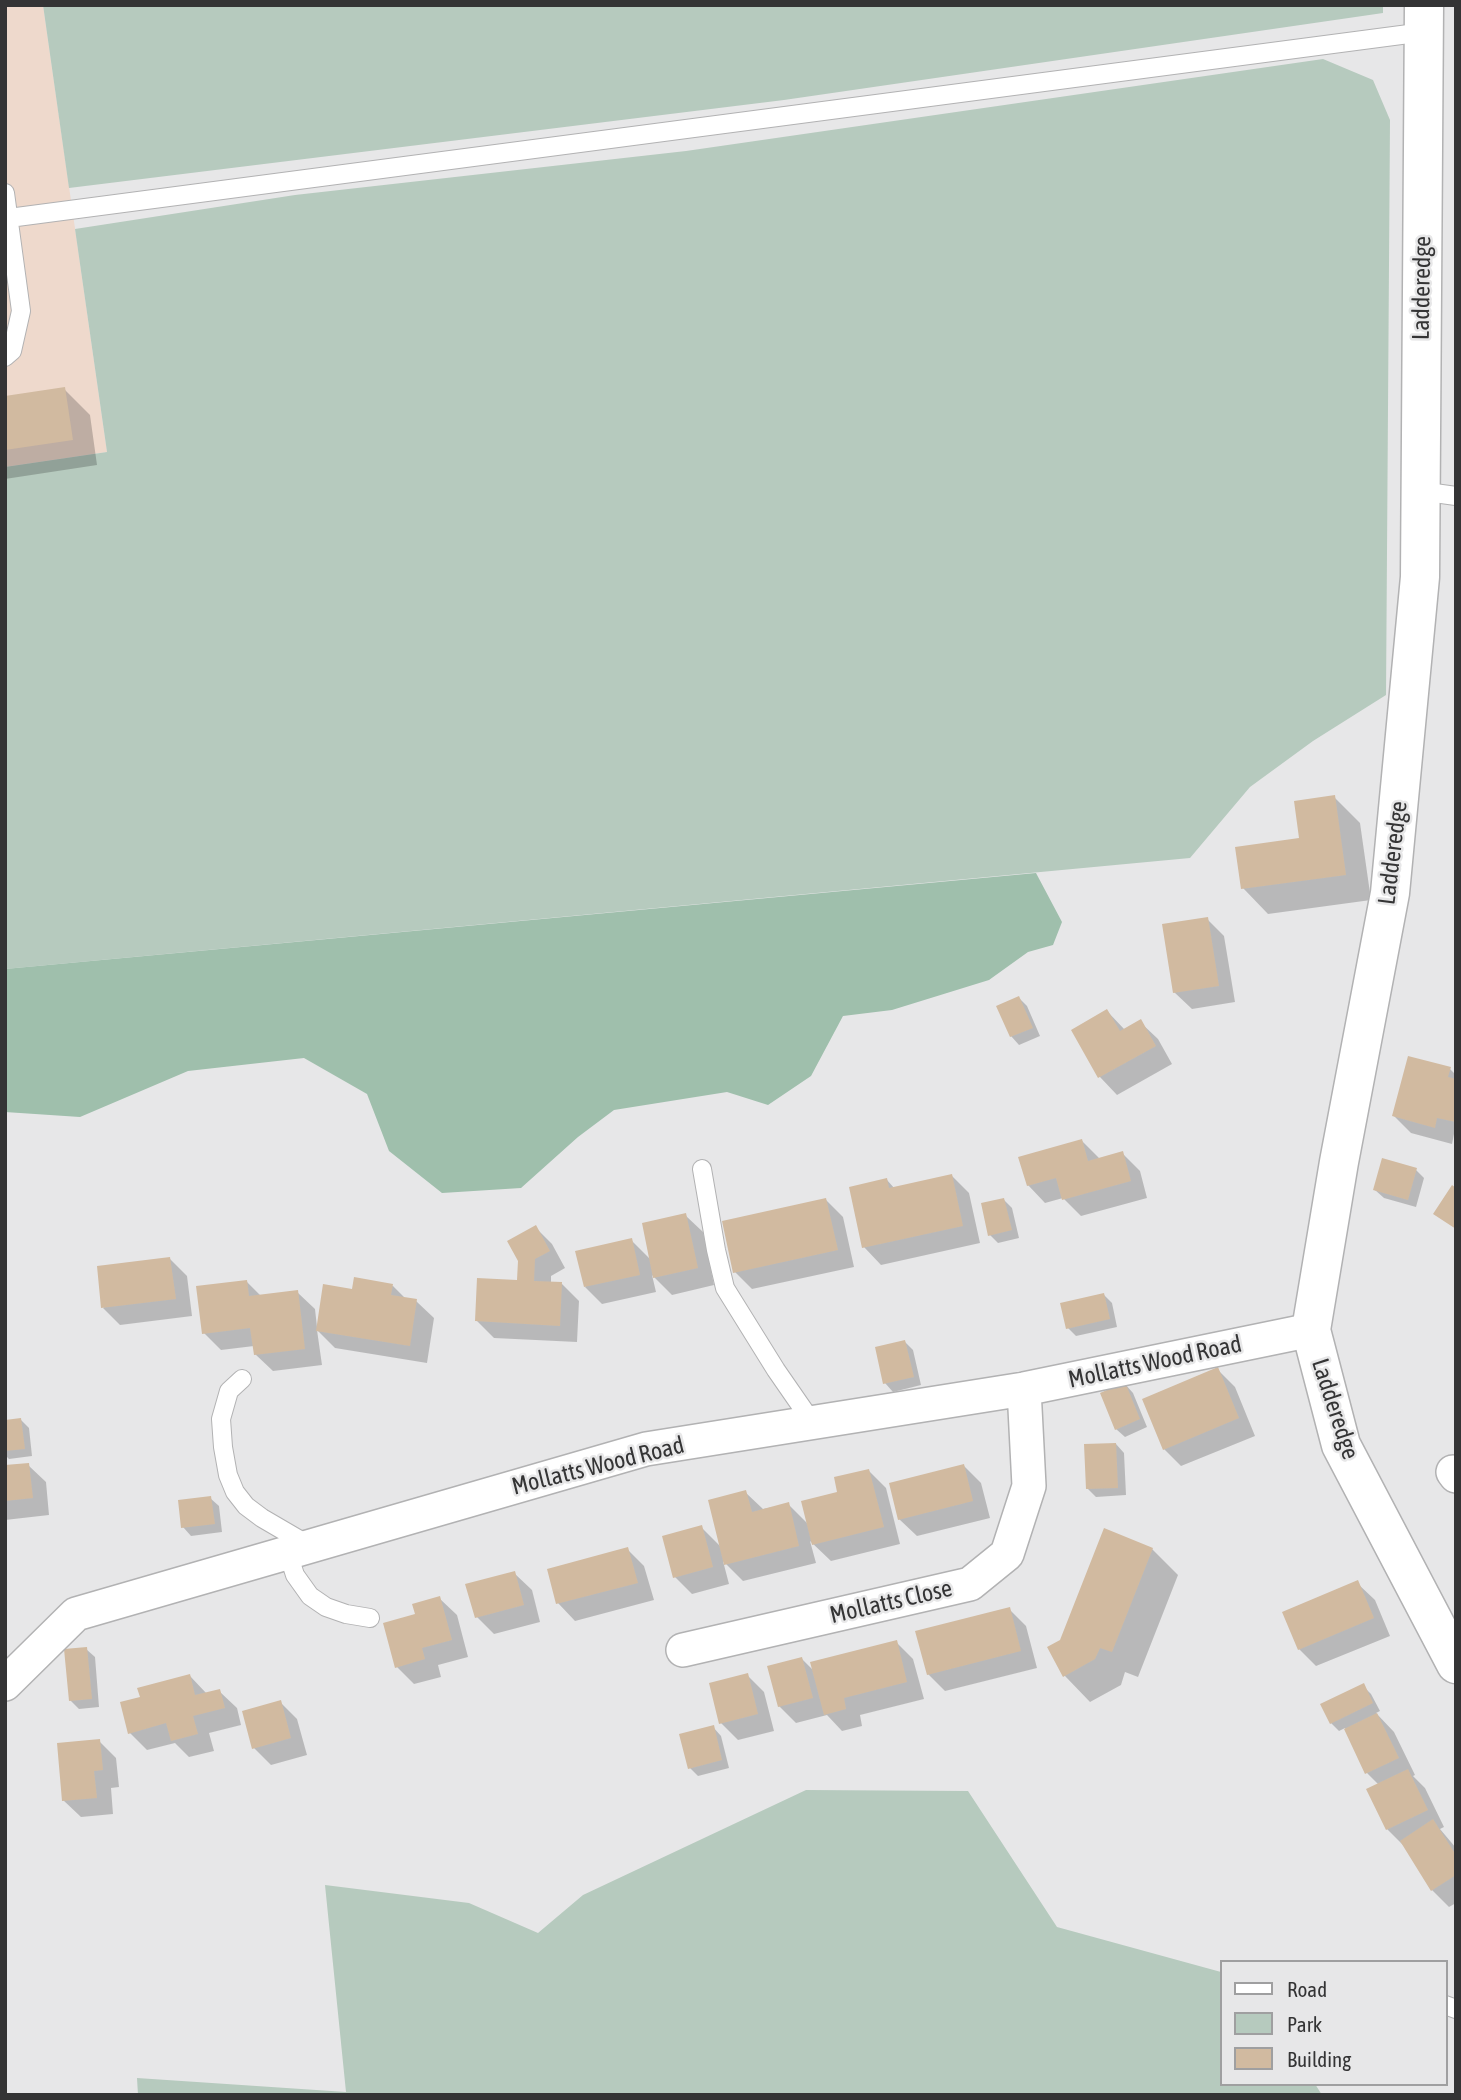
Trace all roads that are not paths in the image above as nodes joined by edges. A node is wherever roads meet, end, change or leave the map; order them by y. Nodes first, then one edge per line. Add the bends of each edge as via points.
1 (1427, 14) edge
2 (5, 193) edge
3 (9, 218) junction
4 (5, 357) edge
5 (1438, 494) edge
6 (702, 1169) dead end
7 (1311, 1330) junction
8 (242, 1379) dead end
9 (1024, 1389) junction
10 (812, 1422) junction
11 (299, 1550) junction
12 (370, 1618) dead end
13 (683, 1650) dead end
14 (1456, 1664) edge
15 (5, 1684) edge

1 - 3 lane
1 - 5 highway, Ladderedge
2 - 3 lane
3 - 4 lane via 21,311 12,351
5 - 7 highway, Ladderedge via 1420,577 1390,893
6 - 10 lane via 725,1288
7 - 9 street, Mollatts Wood Road
7 - 14 highway, Ladderedge via 1341,1445
8 - 11 lane via 229,1391 221,1419 231,1484 246,1506
9 - 10 street, Mollatts Wood Road
9 - 13 street, Mollatts Close via 1029,1486 1007,1554 971,1584
10 - 11 street, Mollatts Wood Road via 646,1449
11 - 12 lane via 295,1575 310,1596 336,1611
11 - 15 street, Mollatts Wood Road via 76,1614

